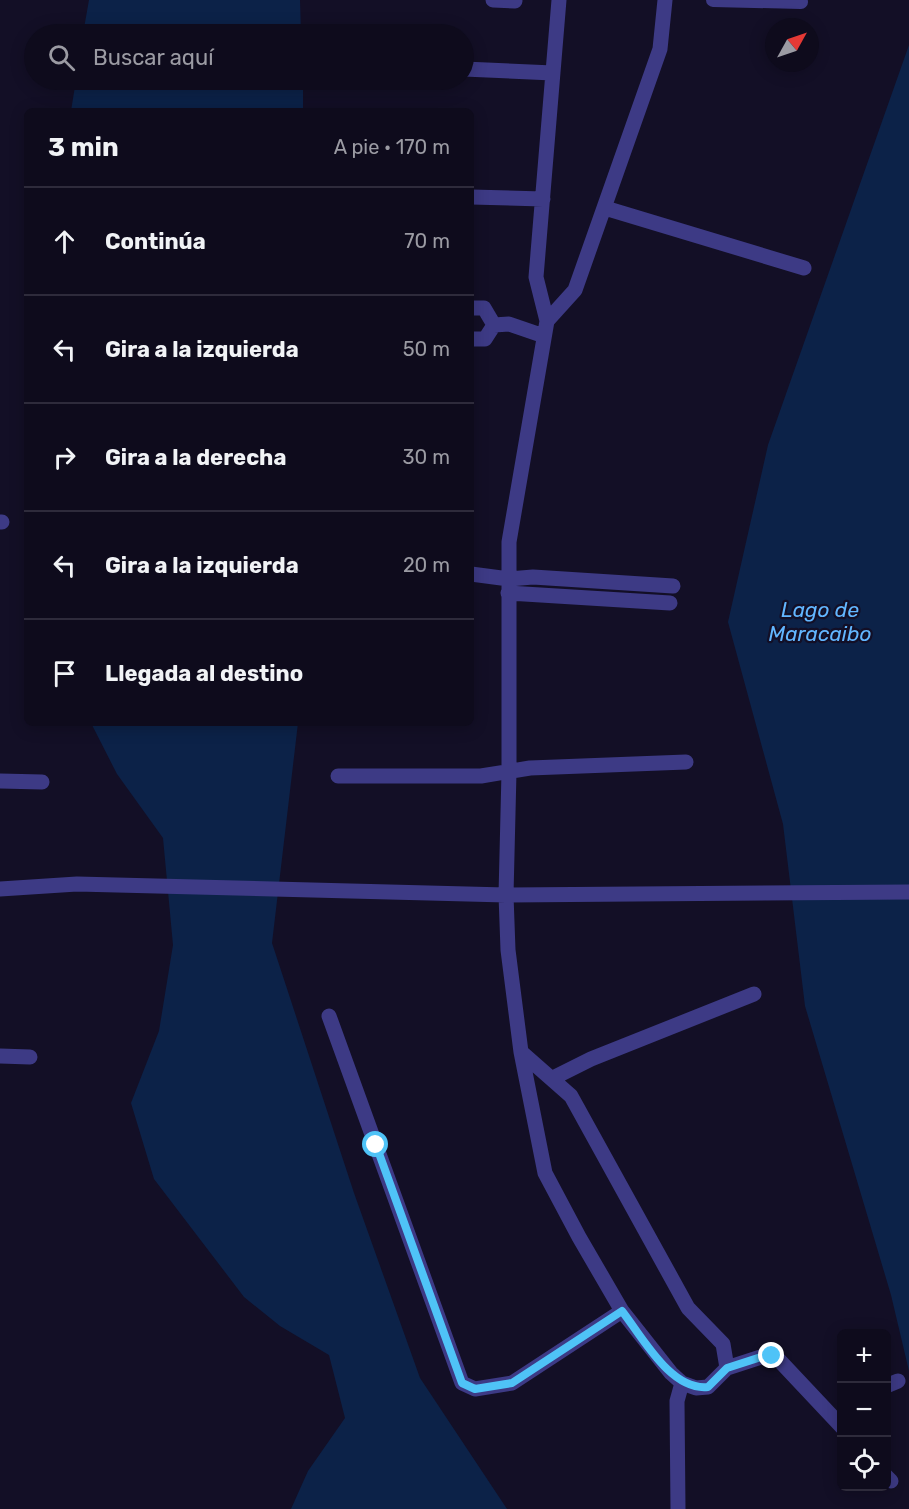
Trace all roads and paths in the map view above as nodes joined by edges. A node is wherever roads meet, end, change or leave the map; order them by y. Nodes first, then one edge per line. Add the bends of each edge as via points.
1 (493, 0) edge
2 (559, 0) edge
3 (666, 0) edge
4 (713, 0) edge
5 (505, 1) edge
6 (801, 2) dead end
7 (474, 70) edge
8 (553, 74) junction
9 (474, 196) edge
10 (543, 199) junction
11 (605, 208) junction
12 (804, 268) dead end
13 (474, 308) edge
14 (494, 325) junction
15 (545, 329) junction
16 (474, 339) edge
17 (474, 575) edge
18 (508, 586) junction
19 (673, 586) dead end
20 (670, 603) dead end
21 (686, 762) dead end
22 (509, 772) junction
23 (338, 776) dead end
24 (0, 781) edge
25 (42, 782) dead end
26 (0, 889) edge
27 (909, 892) edge
28 (506, 895) junction
29 (754, 994) dead end
30 (329, 1016) dead end
31 (521, 1052) junction
32 (0, 1056) edge
33 (30, 1057) dead end
34 (553, 1078) junction
35 (622, 1311) junction
36 (727, 1368) junction
37 (682, 1383) junction
38 (837, 1407) edge
39 (827, 1412) junction
40 (837, 1422) edge
41 (678, 1509) edge

1 - 5 street
2 - 8 street
3 - 11 street via 660,49
4 - 6 lane
7 - 8 street
8 - 10 street
9 - 10 street
10 - 15 street via 536,277
11 - 12 street
11 - 15 street via 575,290
13 - 14 street via 484,309
14 - 15 street
14 - 16 street via 485,339
15 - 18 street via 509,542
17 - 18 street
18 - 19 street via 533,577
18 - 20 street
18 - 22 street
21 - 22 street
22 - 23 street via 481,776
22 - 28 street
24 - 25 street
26 - 28 street via 77,884
27 - 28 street
28 - 31 street via 508,950
29 - 34 street
30 - 35 street via 462,1383 475,1389 512,1383
31 - 34 street
31 - 35 street via 545,1173
32 - 33 street
34 - 36 street via 571,1096 688,1308 723,1344
35 - 37 street
36 - 37 street via 708,1387
36 - 39 street via 764,1356 779,1359
37 - 41 street via 677,1401
38 - 39 street
39 - 40 street

